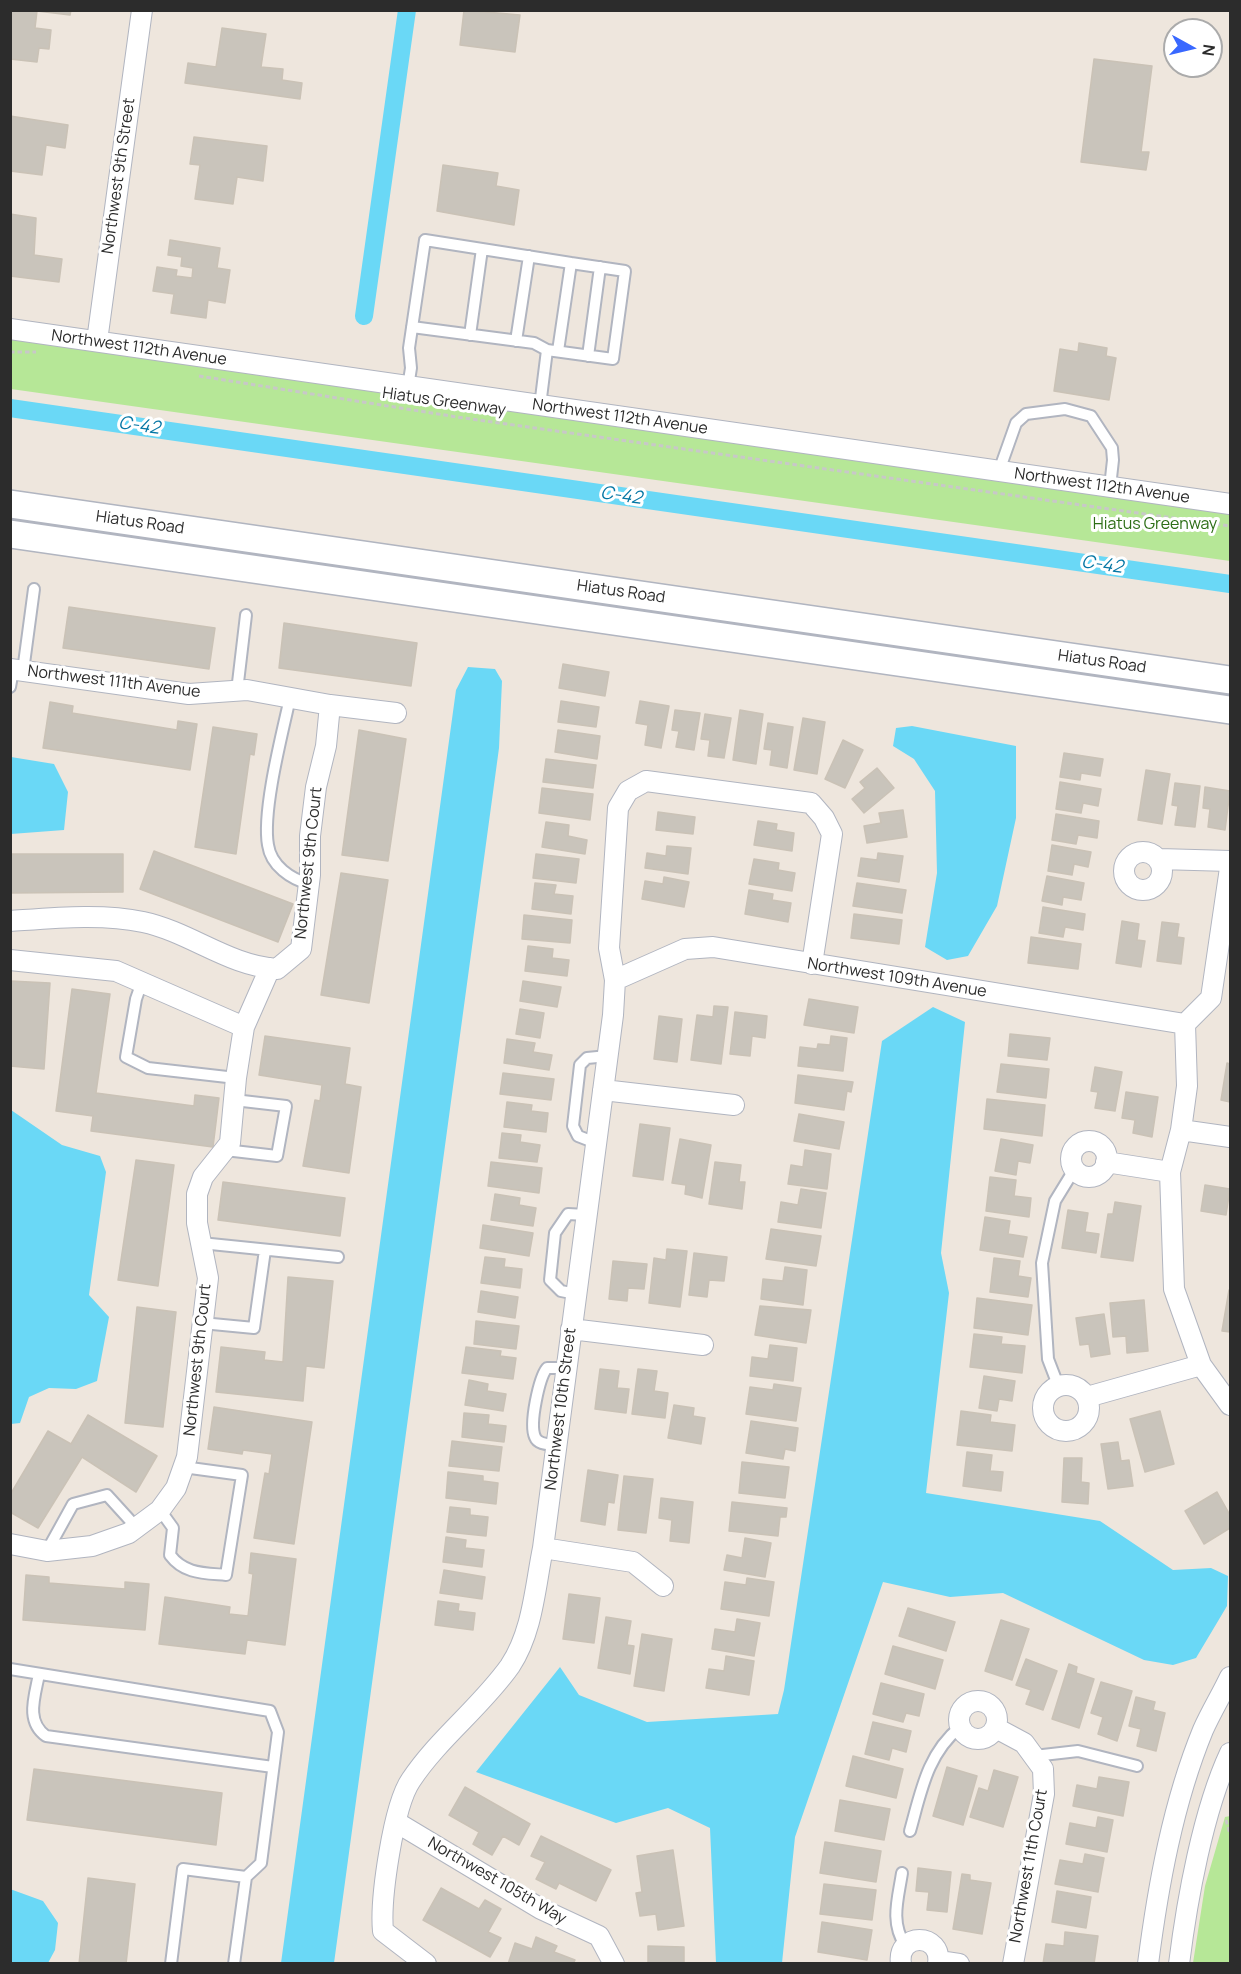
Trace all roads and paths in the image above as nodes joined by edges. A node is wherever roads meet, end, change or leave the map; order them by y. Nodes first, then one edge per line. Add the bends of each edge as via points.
1 (142, 10) edge
2 (482, 249) junction
3 (529, 256) junction
4 (571, 263) junction
5 (600, 267) junction
6 (412, 327) junction
7 (10, 329) edge
8 (470, 335) junction
9 (516, 340) junction
10 (97, 341) junction
11 (552, 351) junction
12 (10, 352) edge
13 (44, 353) dead end
14 (588, 356) junction
15 (193, 375) dead end
16 (408, 387) junction
17 (540, 406) junction
18 (999, 471) junction
19 (1110, 487) junction
20 (10, 504) edge
21 (1230, 504) edge
22 (1230, 526) edge
23 (10, 534) edge
24 (449, 582) junction
25 (34, 589) dead end
26 (246, 615) dead end
27 (14, 674) edge
28 (1230, 680) edge
29 (237, 691) junction
30 (290, 698) junction
31 (330, 705) junction
32 (1230, 710) edge
33 (396, 713) dead end
34 (1159, 859) dead end
35 (1230, 861) edge
36 (1230, 868) edge
37 (309, 884) junction
38 (10, 921) edge
39 (10, 960) edge
40 (812, 964) junction
41 (270, 968) junction
42 (615, 980) junction
43 (142, 982) junction
44 (1185, 1024) junction
45 (244, 1027) junction
46 (608, 1056) junction
47 (236, 1078) junction
48 (603, 1090) junction
49 (234, 1100) junction
50 (735, 1105) dead end
51 (1181, 1130) junction
52 (1230, 1137) edge
53 (596, 1143) junction
54 (225, 1150) junction
55 (1106, 1162) junction
56 (1074, 1170) junction
57 (1170, 1172) junction
58 (586, 1215) junction
59 (201, 1243) junction
60 (265, 1250) junction
61 (338, 1257) dead end
62 (576, 1294) junction
63 (202, 1323) junction
64 (571, 1329) junction
65 (703, 1345) dead end
66 (1201, 1365) junction
67 (1058, 1385) junction
68 (1087, 1397) junction
69 (1230, 1405) edge
70 (183, 1467) junction
71 (160, 1510) junction
72 (136, 1528) junction
73 (11, 1547) edge
74 (543, 1548) junction
75 (47, 1551) junction
76 (663, 1586) dead end
77 (10, 1669) edge
78 (39, 1674) junction
79 (1230, 1677) edge
80 (960, 1727) junction
81 (996, 1728) junction
82 (1229, 1757) edge
83 (1194, 1761) junction
84 (1038, 1762) junction
85 (1137, 1766) dead end
86 (273, 1767) junction
87 (1224, 1791) edge
88 (1224, 1813) dead end
89 (396, 1822) junction
90 (910, 1831) dead end
91 (1230, 1834) edge
92 (902, 1874) dead end
93 (246, 1877) junction
94 (903, 1954) edge
95 (938, 1962) edge
96 (171, 1964) edge
97 (234, 1964) edge
98 (426, 1964) edge
99 (614, 1964) edge
100 (959, 1964) edge
101 (1012, 1964) edge
102 (1148, 1964) edge
103 (1179, 1964) edge

1 - 10 street, Northwest 9th Street
2 - 3 lane
2 - 6 lane via 425,240
2 - 8 lane
3 - 4 lane
3 - 9 lane
4 - 5 lane
4 - 11 lane
5 - 14 lane
5 - 14 lane via 625,272 613,359
6 - 8 lane
6 - 16 lane
7 - 10 street, Northwest 112th Avenue
8 - 9 lane
9 - 11 lane
10 - 16 street, Northwest 112th Avenue
11 - 14 lane
11 - 17 lane
12 - 13 path
15 - 22 path, Hiatus Greenway via 457,417
16 - 17 street, Northwest 112th Avenue
17 - 18 street, Northwest 112th Avenue
18 - 19 street, Northwest 112th Avenue
18 - 19 lane via 1021,418 1065,409 1091,416 1112,448
19 - 21 street, Northwest 112th Avenue
20 - 24 main road, Hiatus Road
23 - 24 main road, Hiatus Road
24 - 28 main road, Hiatus Road
24 - 32 main road, Hiatus Road
25 - 27 lane
26 - 29 lane
27 - 29 street, Northwest 111th Avenue via 189,694
29 - 30 street, Northwest 111th Avenue
30 - 31 street, Northwest 111th Avenue
30 - 37 lane via 268,820 268,847 279,868 292,880
31 - 33 street, Northwest 111th Avenue
31 - 37 street, Northwest 9th Court via 326,746 314,797
34 - 35 street
36 - 44 street via 1211,998
37 - 41 street, Northwest 9th Court via 301,949 277,969
38 - 41 street via 109,918 144,922 254,967
39 - 43 street via 116,971
40 - 42 street, Northwest 109th Avenue via 713,946 685,949
40 - 42 street, Northwest 10th Street via 832,834 811,803 646,781 627,791 618,808 609,948
40 - 44 street, Northwest 109th Avenue
41 - 45 street, Northwest 9th Court
42 - 46 street, Northwest 10th Street
43 - 45 street
43 - 47 lane via 126,1057 148,1068
44 - 51 street via 1187,1086
45 - 47 street, Northwest 9th Court
46 - 48 street, Northwest 10th Street
46 - 53 lane via 587,1059 580,1065 573,1126 578,1136
47 - 49 street, Northwest 9th Court
48 - 50 street
48 - 53 street, Northwest 10th Street
49 - 54 street, Northwest 9th Court via 230,1143
49 - 54 lane via 286,1106 278,1156
51 - 52 street
51 - 57 street
53 - 58 street, Northwest 10th Street
54 - 59 street, Northwest 9th Court via 203,1177 197,1194
55 - 56 street via 1095,1176 1084,1177
55 - 56 street via 1103,1149 1087,1142 1072,1152
55 - 57 street
56 - 67 lane via 1054,1201 1042,1263 1048,1359
57 - 66 street via 1174,1289
58 - 62 street, Northwest 10th Street
58 - 62 lane via 568,1214 555,1233 550,1280 561,1292
59 - 60 lane
59 - 63 street, Northwest 9th Court via 208,1278
60 - 61 lane
60 - 63 lane via 254,1328
62 - 64 street, Northwest 10th Street
63 - 70 street, Northwest 9th Court
64 - 65 street
64 - 74 street, Northwest 10th Street
66 - 68 street
66 - 69 street
67 - 68 street via 1069,1384
67 - 68 street via 1048,1391 1042,1413 1056,1430 1078,1428 1086,1419
70 - 71 street, Northwest 9th Court via 176,1488
70 - 71 lane via 242,1475 226,1575 186,1570 176,1564 170,1555 173,1528
71 - 72 street, Northwest 9th Court
72 - 75 street, Northwest 9th Court via 92,1546
72 - 75 lane via 107,1494 73,1504
73 - 75 street, Northwest 9th Court
74 - 76 street via 633,1562
74 - 89 street, Northwest 10th Street via 527,1634 510,1666 410,1781
77 - 78 lane
78 - 86 lane via 270,1712 278,1732
78 - 86 lane via 34,1724 46,1736
79 - 83 street via 1203,1731
80 - 81 street via 968,1737 981,1740
80 - 81 street via 962,1709 978,1701 994,1709
80 - 90 lane via 928,1765
81 - 84 street via 1024,1743
82 - 83 street
82 - 87 street
83 - 87 street
83 - 102 street via 1182,1792 1155,1904
84 - 85 lane via 1078,1751
84 - 101 street, Northwest 11th Court via 1044,1794
86 - 93 lane via 261,1863
87 - 103 street via 1185,1915
88 - 91 path
89 - 98 street, Northwest 10th Street via 381,1911 383,1931
89 - 99 street, Northwest 105th Way via 541,1909 599,1936
92 - 94 lane via 897,1932
93 - 96 lane via 183,1869
93 - 97 lane
94 - 95 street via 917,1938 930,1941 938,1952
95 - 100 street

